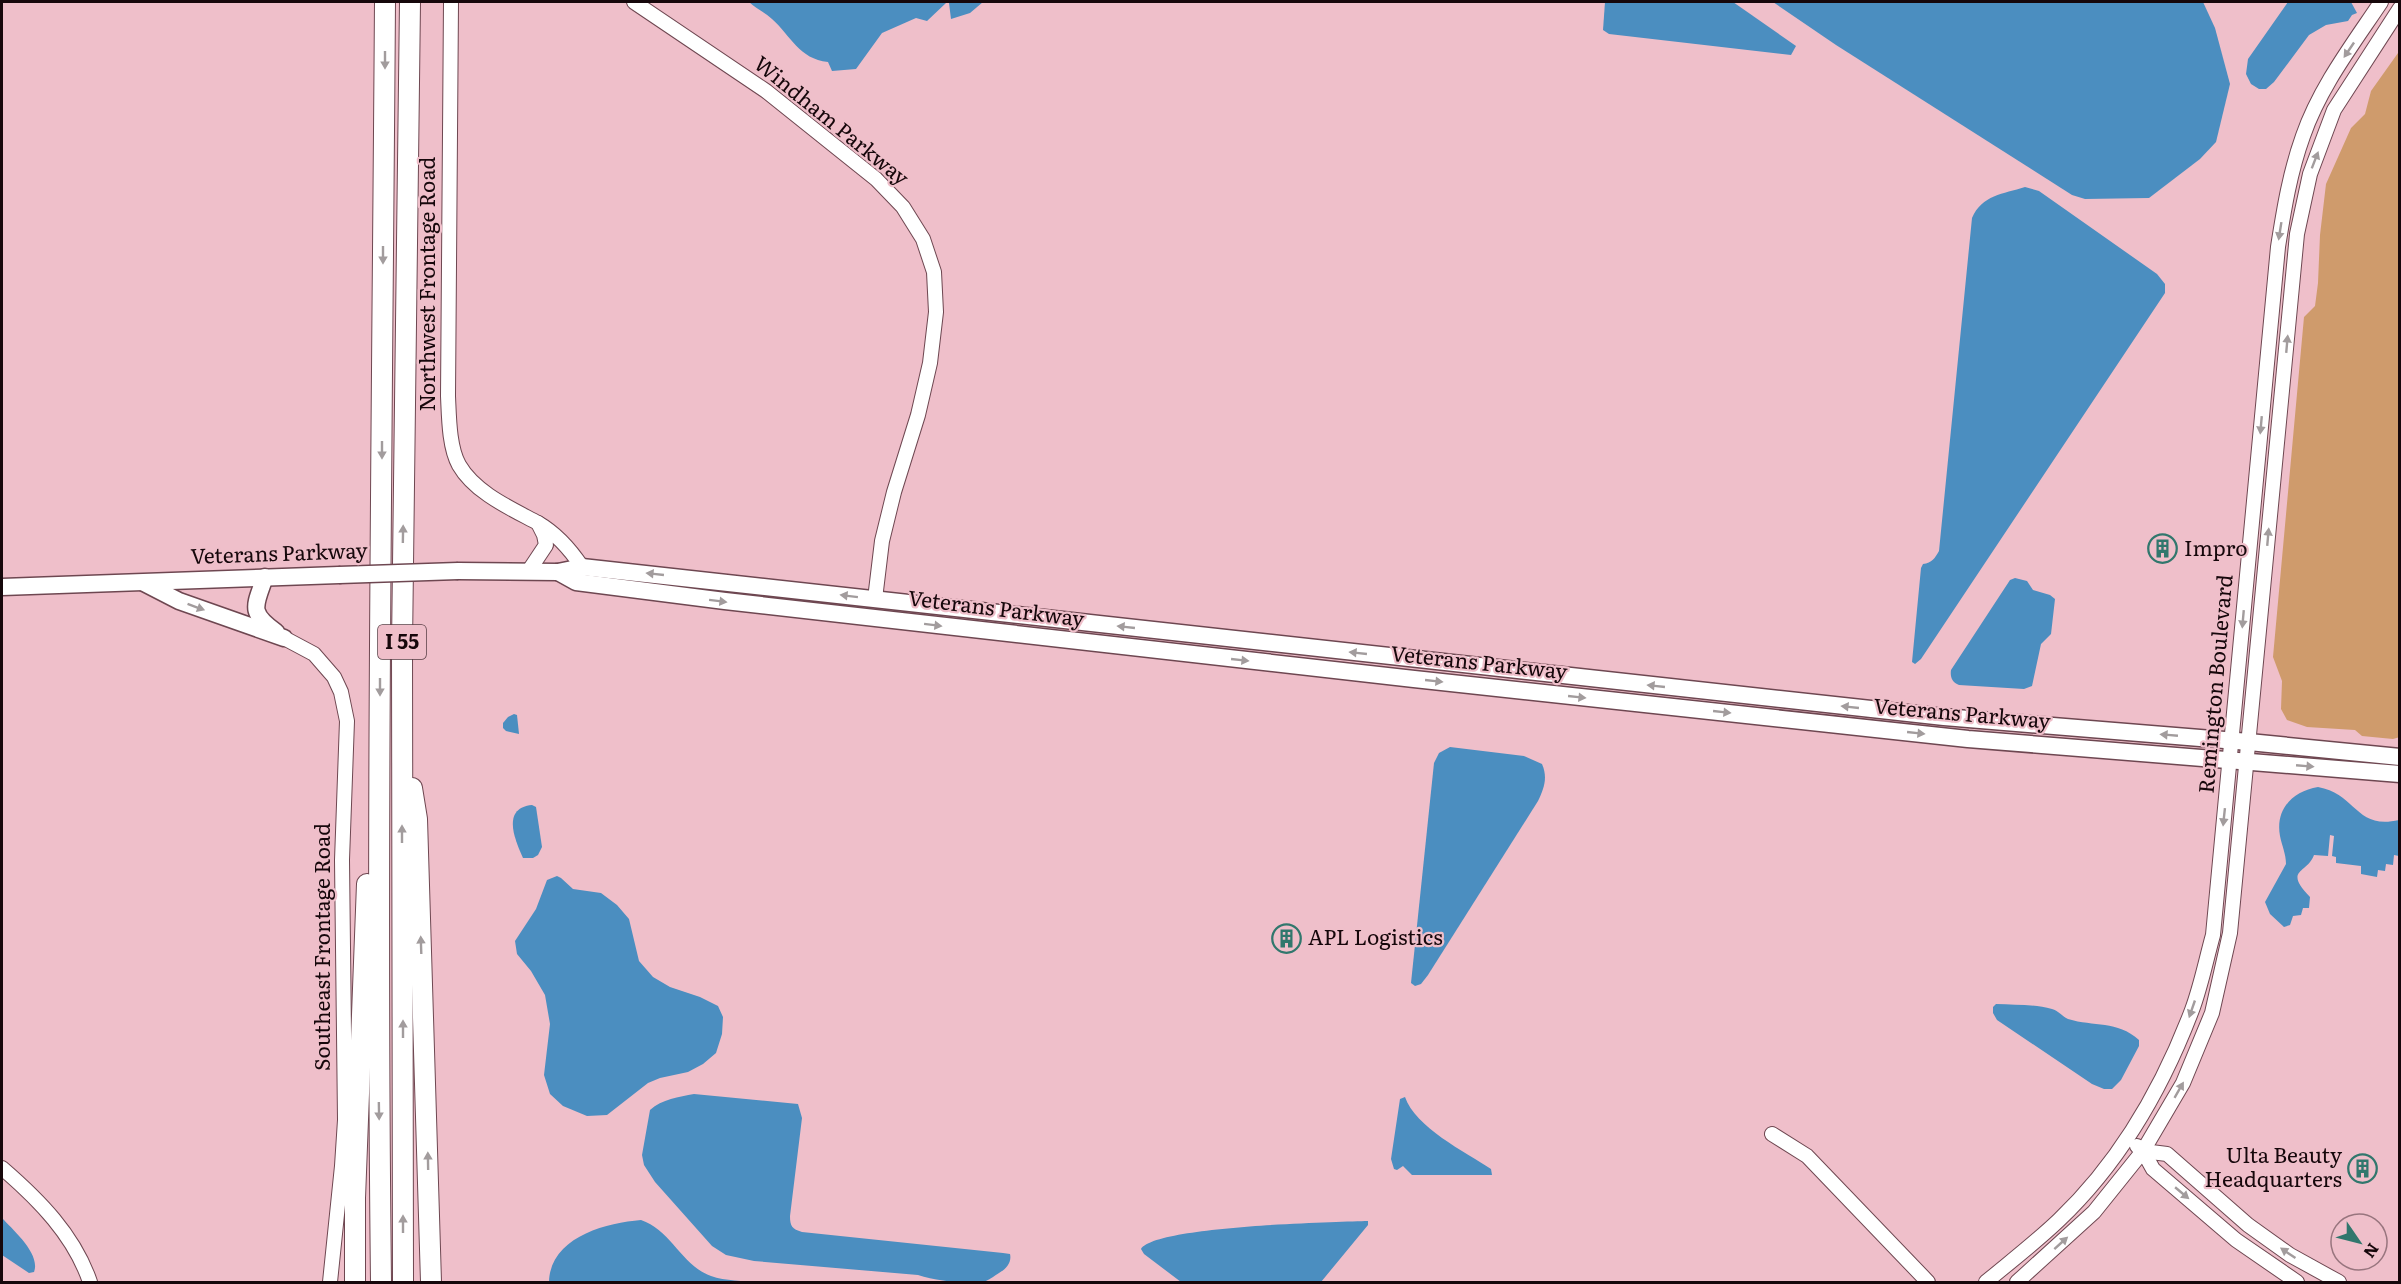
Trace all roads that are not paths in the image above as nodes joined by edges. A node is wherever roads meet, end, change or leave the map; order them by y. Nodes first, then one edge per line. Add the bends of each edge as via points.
1 (385, 2) edge
2 (410, 2) edge
3 (451, 2) edge
4 (634, 2) edge
5 (2381, 2) edge
6 (2400, 8) edge
7 (538, 523) junction
8 (582, 567) junction
9 (528, 572) junction
10 (558, 572) junction
11 (265, 577) junction
12 (143, 582) junction
13 (2, 587) edge
14 (875, 599) junction
15 (284, 638) junction
16 (402, 715) junction
17 (380, 717) junction
18 (2240, 741) junction
19 (2400, 757) edge
20 (2239, 760) junction
21 (2400, 774) edge
22 (1772, 1134) dead end
23 (2127, 1141) junction
24 (2144, 1150) junction
25 (2, 1168) edge
26 (90, 1282) edge
27 (330, 1282) edge
28 (355, 1282) edge
29 (381, 1282) edge
30 (403, 1282) edge
31 (431, 1282) edge
32 (1928, 1282) edge
33 (1986, 1282) edge
34 (2017, 1282) edge
35 (2297, 1282) edge
36 (2338, 1282) edge

1 -> 17 highway, I 55
16 -> 2 highway, I 55
3 - 7 street, Northwest Frontage Road via 450,432 459,465 477,486
4 - 14 street, Windham Parkway via 766,91 876,179 903,207 923,239 934,273 936,312 930,363 882,541
5 -> 18 street, Remington Boulevard via 2322,95 2303,134 2287,186 2277,258
18 -> 6 street, Remington Boulevard via 2297,234 2310,174 2334,110
7 - 8 street, Northwest Frontage Road via 557,536
7 - 9 street via 546,545
8 - 10 main road, Veterans Parkway
14 -> 8 main road, Veterans Parkway
9 - 10 main road, Veterans Parkway
9 - 11 main road, Veterans Parkway, bridge
10 -> 20 main road, Veterans Parkway via 576,582 725,602 1391,677 1968,739
11 - 12 main road, Veterans Parkway
11 - 15 main road via 255,611 260,621
12 - 13 main road, Veterans Parkway
12 -> 15 main road via 178,601
18 -> 14 main road, Veterans Parkway via 1944,717
15 - 27 street, Southeast Frontage Road via 314,654 334,677 347,721 342,861 345,1120
30 -> 16 highway, I 55
31 -> 16 highway via 417,819
17 - 28 highway via 364,929
17 -> 29 highway, I 55
18 - 19 main road, Veterans Parkway
18 - 20 street, Remington Boulevard
20 -> 21 main road, Veterans Parkway
20 -> 23 street, Remington Boulevard via 2213,935 2193,1008 2159,1087
24 -> 20 street, Remington Boulevard via 2183,1083 2212,1013 2230,933
22 - 32 street via 1807,1156
23 - 24 street
23 - 33 street, Remington Boulevard via 2059,1220
34 -> 24 street, Remington Boulevard via 2094,1212
24 -> 35 street via 2154,1168 2236,1240
36 -> 24 street via 2248,1225 2167,1154
25 - 26 street via 36,1198 64,1231

